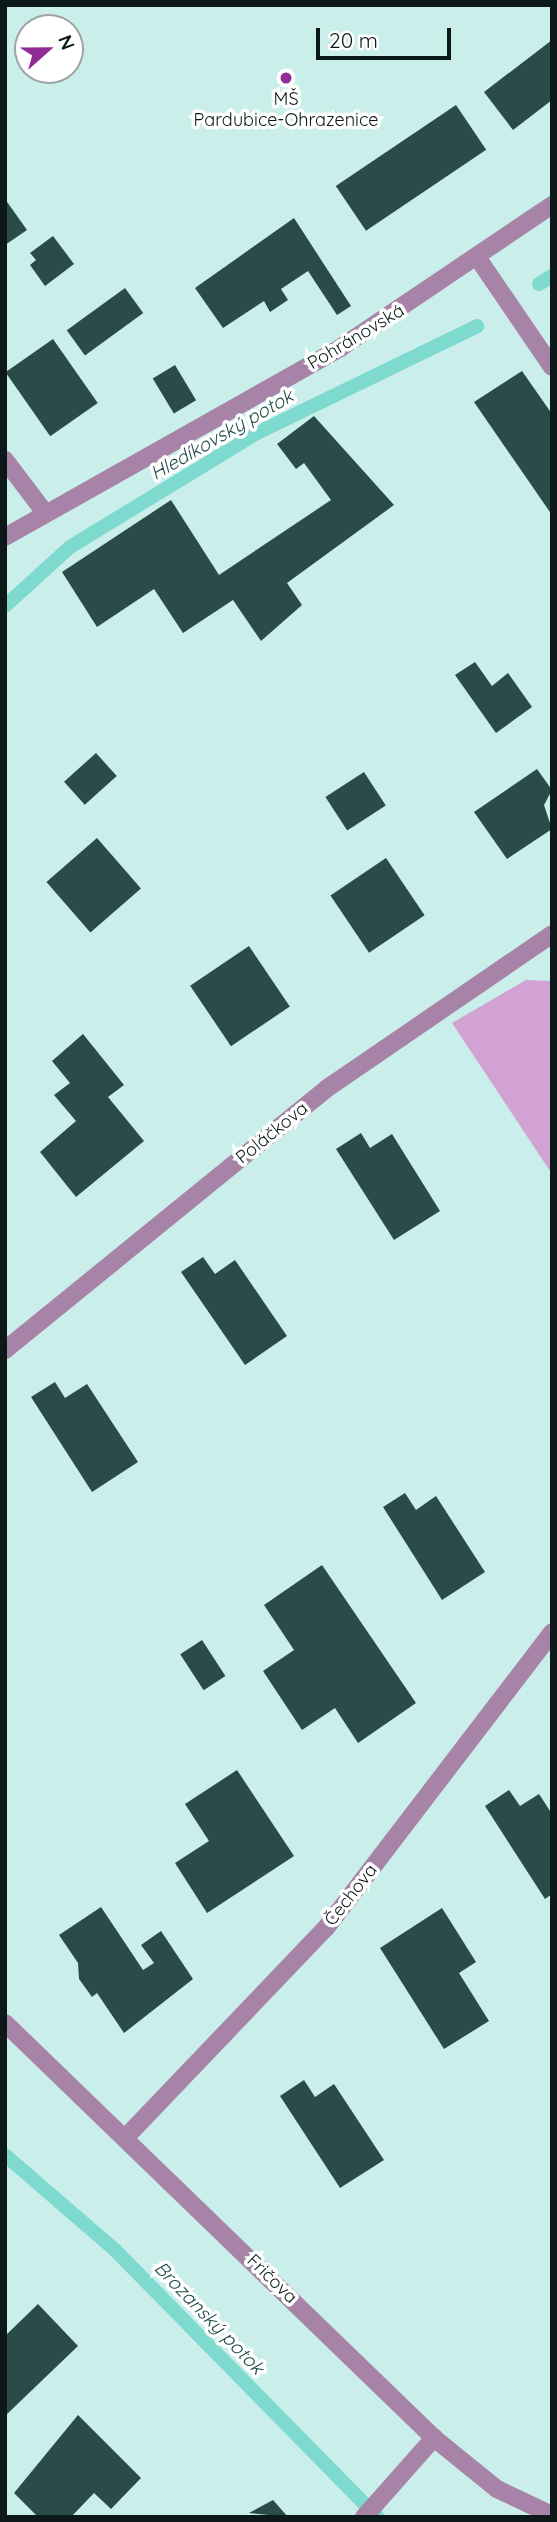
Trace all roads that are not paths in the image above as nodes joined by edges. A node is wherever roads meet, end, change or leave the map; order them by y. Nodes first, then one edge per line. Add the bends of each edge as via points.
1 (552, 205) edge
2 (477, 257) junction
3 (552, 367) edge
4 (5, 460) edge
5 (43, 510) junction
6 (5, 537) edge
7 (552, 934) edge
8 (5, 1350) edge
9 (552, 1632) edge
10 (5, 2024) edge
11 (126, 2137) junction
12 (434, 2438) junction
13 (552, 2515) edge
14 (363, 2517) edge

1 - 2 street, Pohránovská
2 - 3 street
2 - 5 street, Pohránovská via 341,348
4 - 5 street
5 - 6 street, Pohránovská
7 - 8 street, Poláčkova via 326,1089
9 - 11 street, Čechova via 326,1928
10 - 11 street, Fričova
11 - 12 street, Fričova
12 - 13 street, Fričova via 498,2488
12 - 14 street

